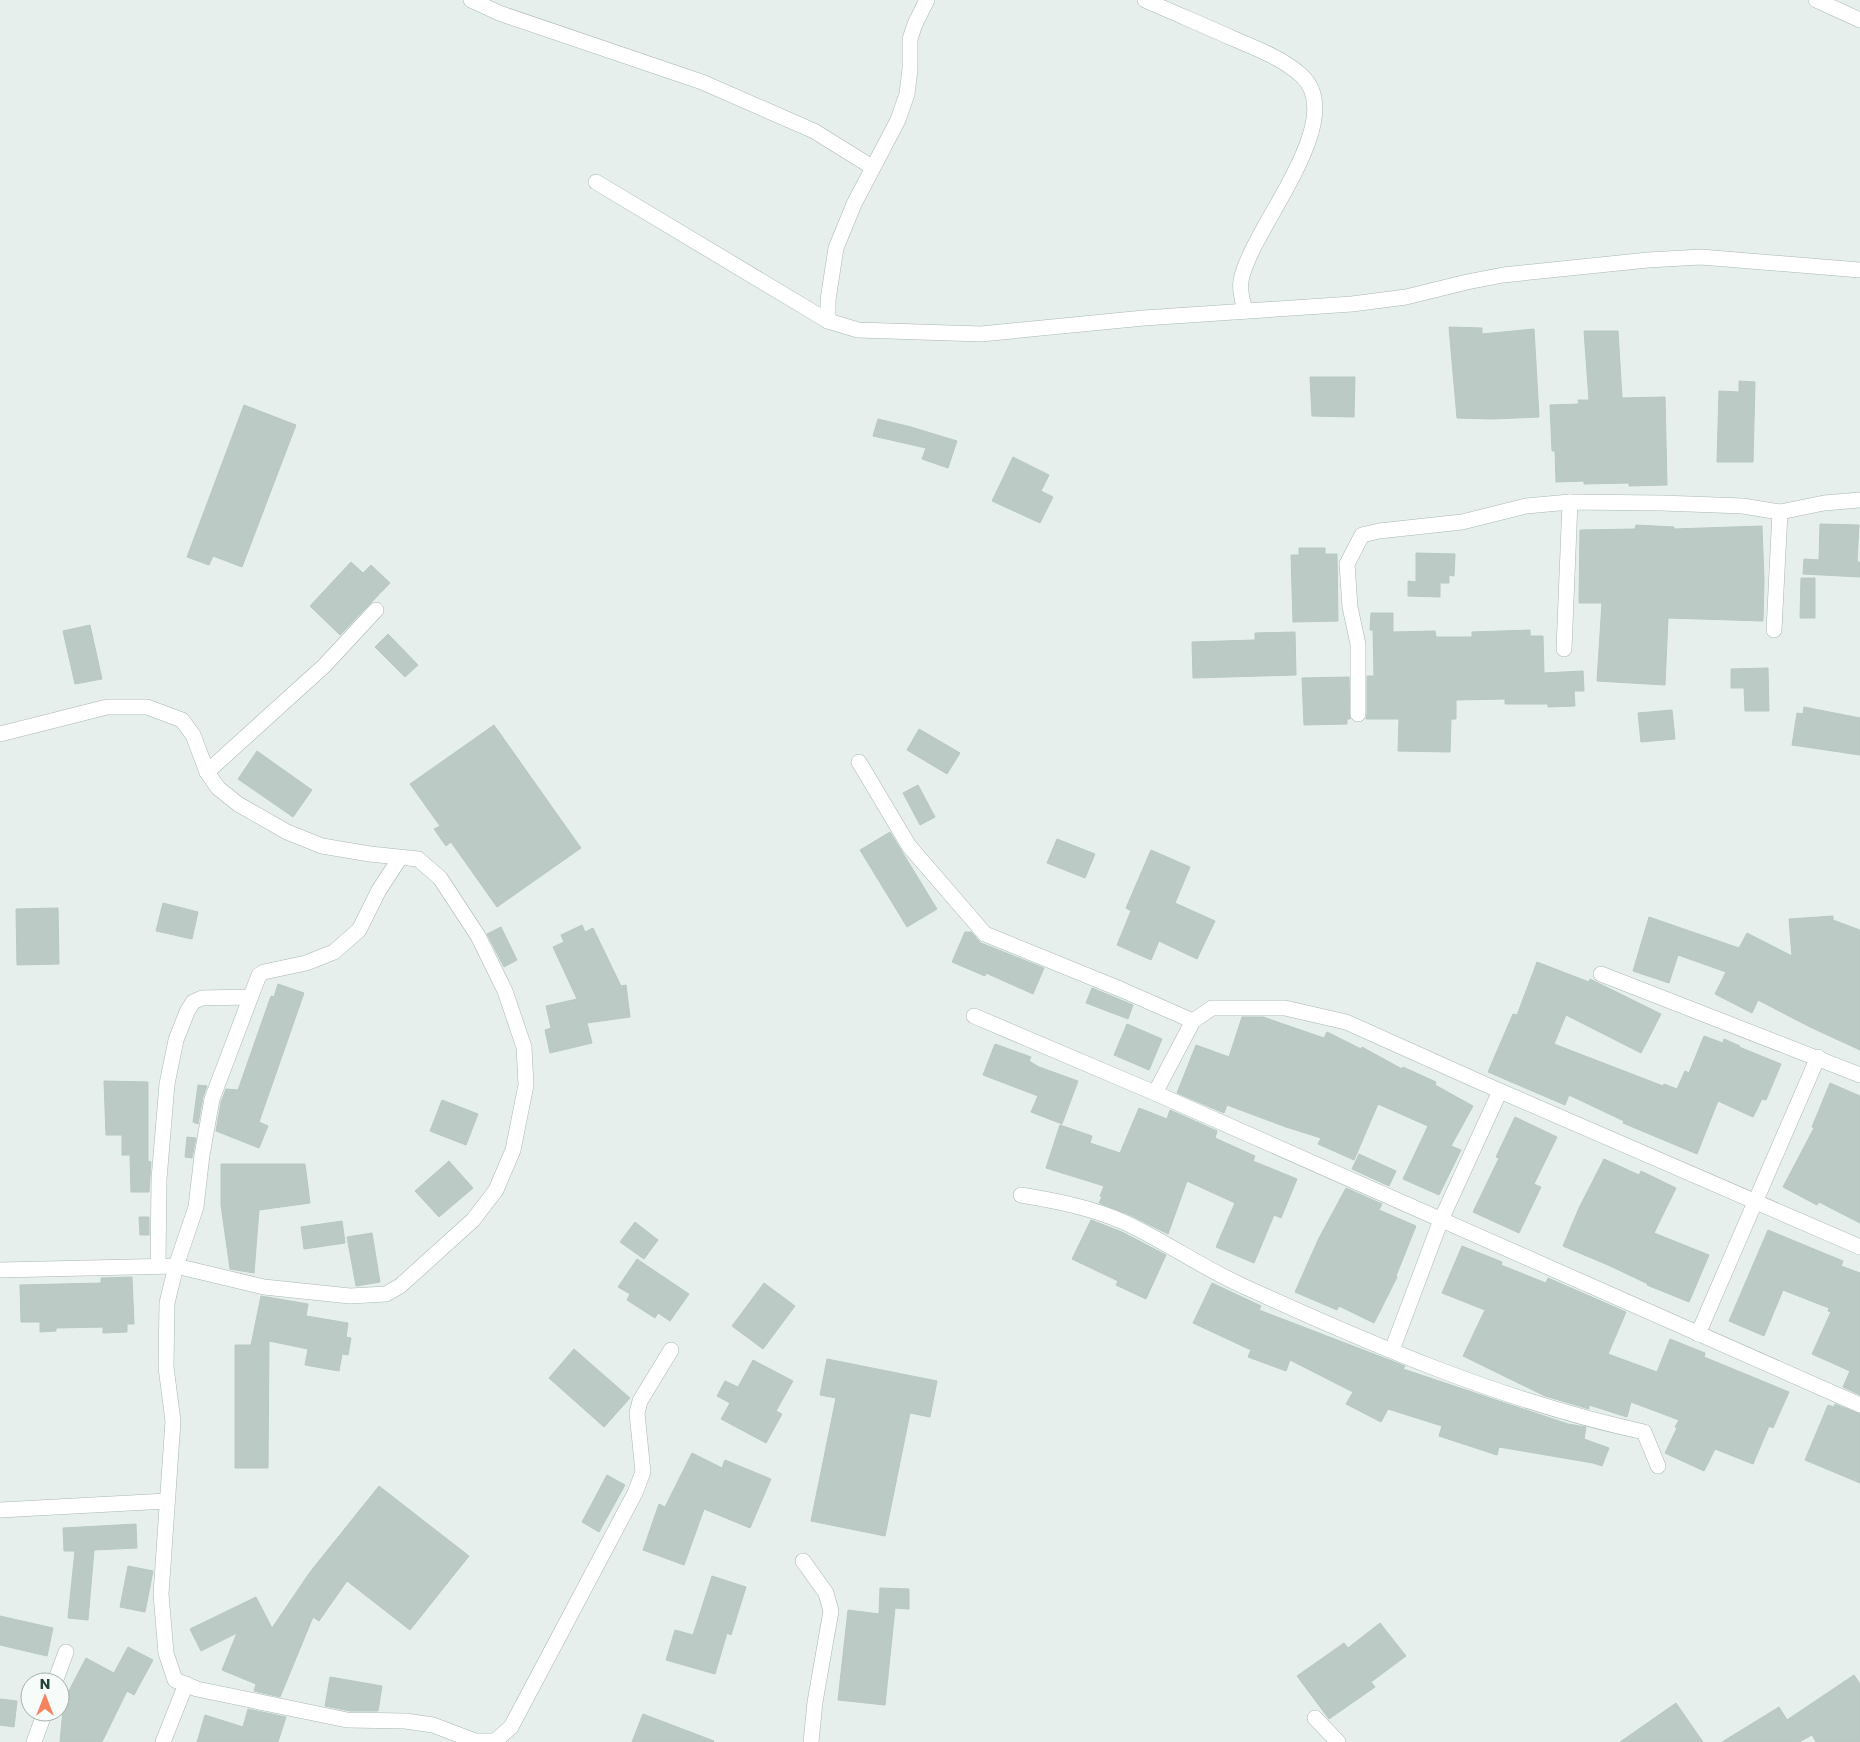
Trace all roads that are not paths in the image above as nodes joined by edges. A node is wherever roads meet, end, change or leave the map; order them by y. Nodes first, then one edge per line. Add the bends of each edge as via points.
1 (471, 0) edge
2 (927, 0) edge
3 (1145, 0) edge
4 (1816, 0) edge
5 (1860, 20) edge
6 (872, 167) junction
7 (596, 182) dead end
8 (1860, 270) edge
9 (1245, 310) junction
10 (828, 321) junction
11 (1860, 500) edge
12 (1570, 502) junction
13 (1780, 512) junction
14 (376, 610) dead end
15 (1774, 630) dead end
16 (1564, 649) dead end
17 (1358, 714) dead end
18 (0, 734) edge
19 (859, 762) dead end
20 (207, 772) junction
21 (400, 858) junction
22 (1600, 974) dead end
23 (250, 997) junction
24 (974, 1016) dead end
25 (1192, 1021) junction
26 (1818, 1057) junction
27 (1860, 1075) edge
28 (1500, 1091) junction
29 (1155, 1093) junction
30 (1021, 1195) dead end
31 (1755, 1201) junction
32 (1441, 1220) junction
33 (1860, 1247) edge
34 (158, 1266) junction
35 (176, 1266) junction
36 (0, 1270) edge
37 (1698, 1334) junction
38 (671, 1350) dead end
39 (1392, 1350) junction
40 (1860, 1405) edge
41 (1658, 1466) dead end
42 (167, 1501) junction
43 (0, 1510) edge
44 (803, 1561) dead end
45 (66, 1652) dead end
46 (59, 1672) edge
47 (186, 1684) junction
48 (1315, 1718) dead end
49 (41, 1722) edge
50 (34, 1742) edge
51 (163, 1742) edge
52 (811, 1742) edge
53 (1338, 1742) edge

1 - 6 street via 720,90 814,131
2 - 6 street via 910,39 910,69 898,120
3 - 9 street via 1286,64 1303,77 1313,92 1316,112 1297,169 1248,260 1240,282
4 - 5 street
6 - 10 street via 836,248
7 - 10 street
8 - 9 street via 1701,257 1648,260 1503,275 1406,297 1352,304
9 - 10 street via 981,334 858,330
11 - 13 street
12 - 13 street via 1743,506
12 - 16 street
12 - 17 street via 1526,506 1462,522 1362,535 1347,564 1350,607 1358,644
13 - 15 street
14 - 20 street via 324,666
18 - 20 street via 107,707 146,708 182,720 194,735
19 - 25 street via 909,846 985,934
20 - 21 street via 218,788 238,804 287,832 322,846
21 - 23 street via 358,930 334,952 259,975
21 - 35 street via 418,859 440,878 478,936 505,991 524,1047 526,1085 521,1113 513,1150 496,1190 473,1220 400,1286 386,1294 350,1296 264,1287
22 - 26 street
23 - 34 street via 202,998 194,1002 176,1040 167,1084 159,1180
23 - 35 street via 212,1099 196,1207
24 - 29 street
25 - 28 street via 1212,1008 1285,1008 1346,1022
25 - 29 street
26 - 27 street
26 - 31 street
28 - 31 street
28 - 32 street
29 - 32 street
30 - 39 street via 1073,1204 1125,1223 1240,1285
31 - 33 street
31 - 37 street
32 - 37 street
32 - 39 street
34 - 35 street
34 - 36 street
35 - 42 street via 167,1303 166,1367 173,1421
37 - 40 street
38 - 47 street via 640,1401 637,1413 643,1472 635,1493 511,1727 495,1740 475,1741 433,1725 405,1721 347,1720
39 - 41 street via 1468,1381 1543,1406 1644,1432
42 - 43 street
42 - 47 street via 161,1594 166,1653 175,1680
44 - 52 street via 826,1593 831,1611
45 - 46 street
47 - 51 street
48 - 53 street
49 - 50 street

